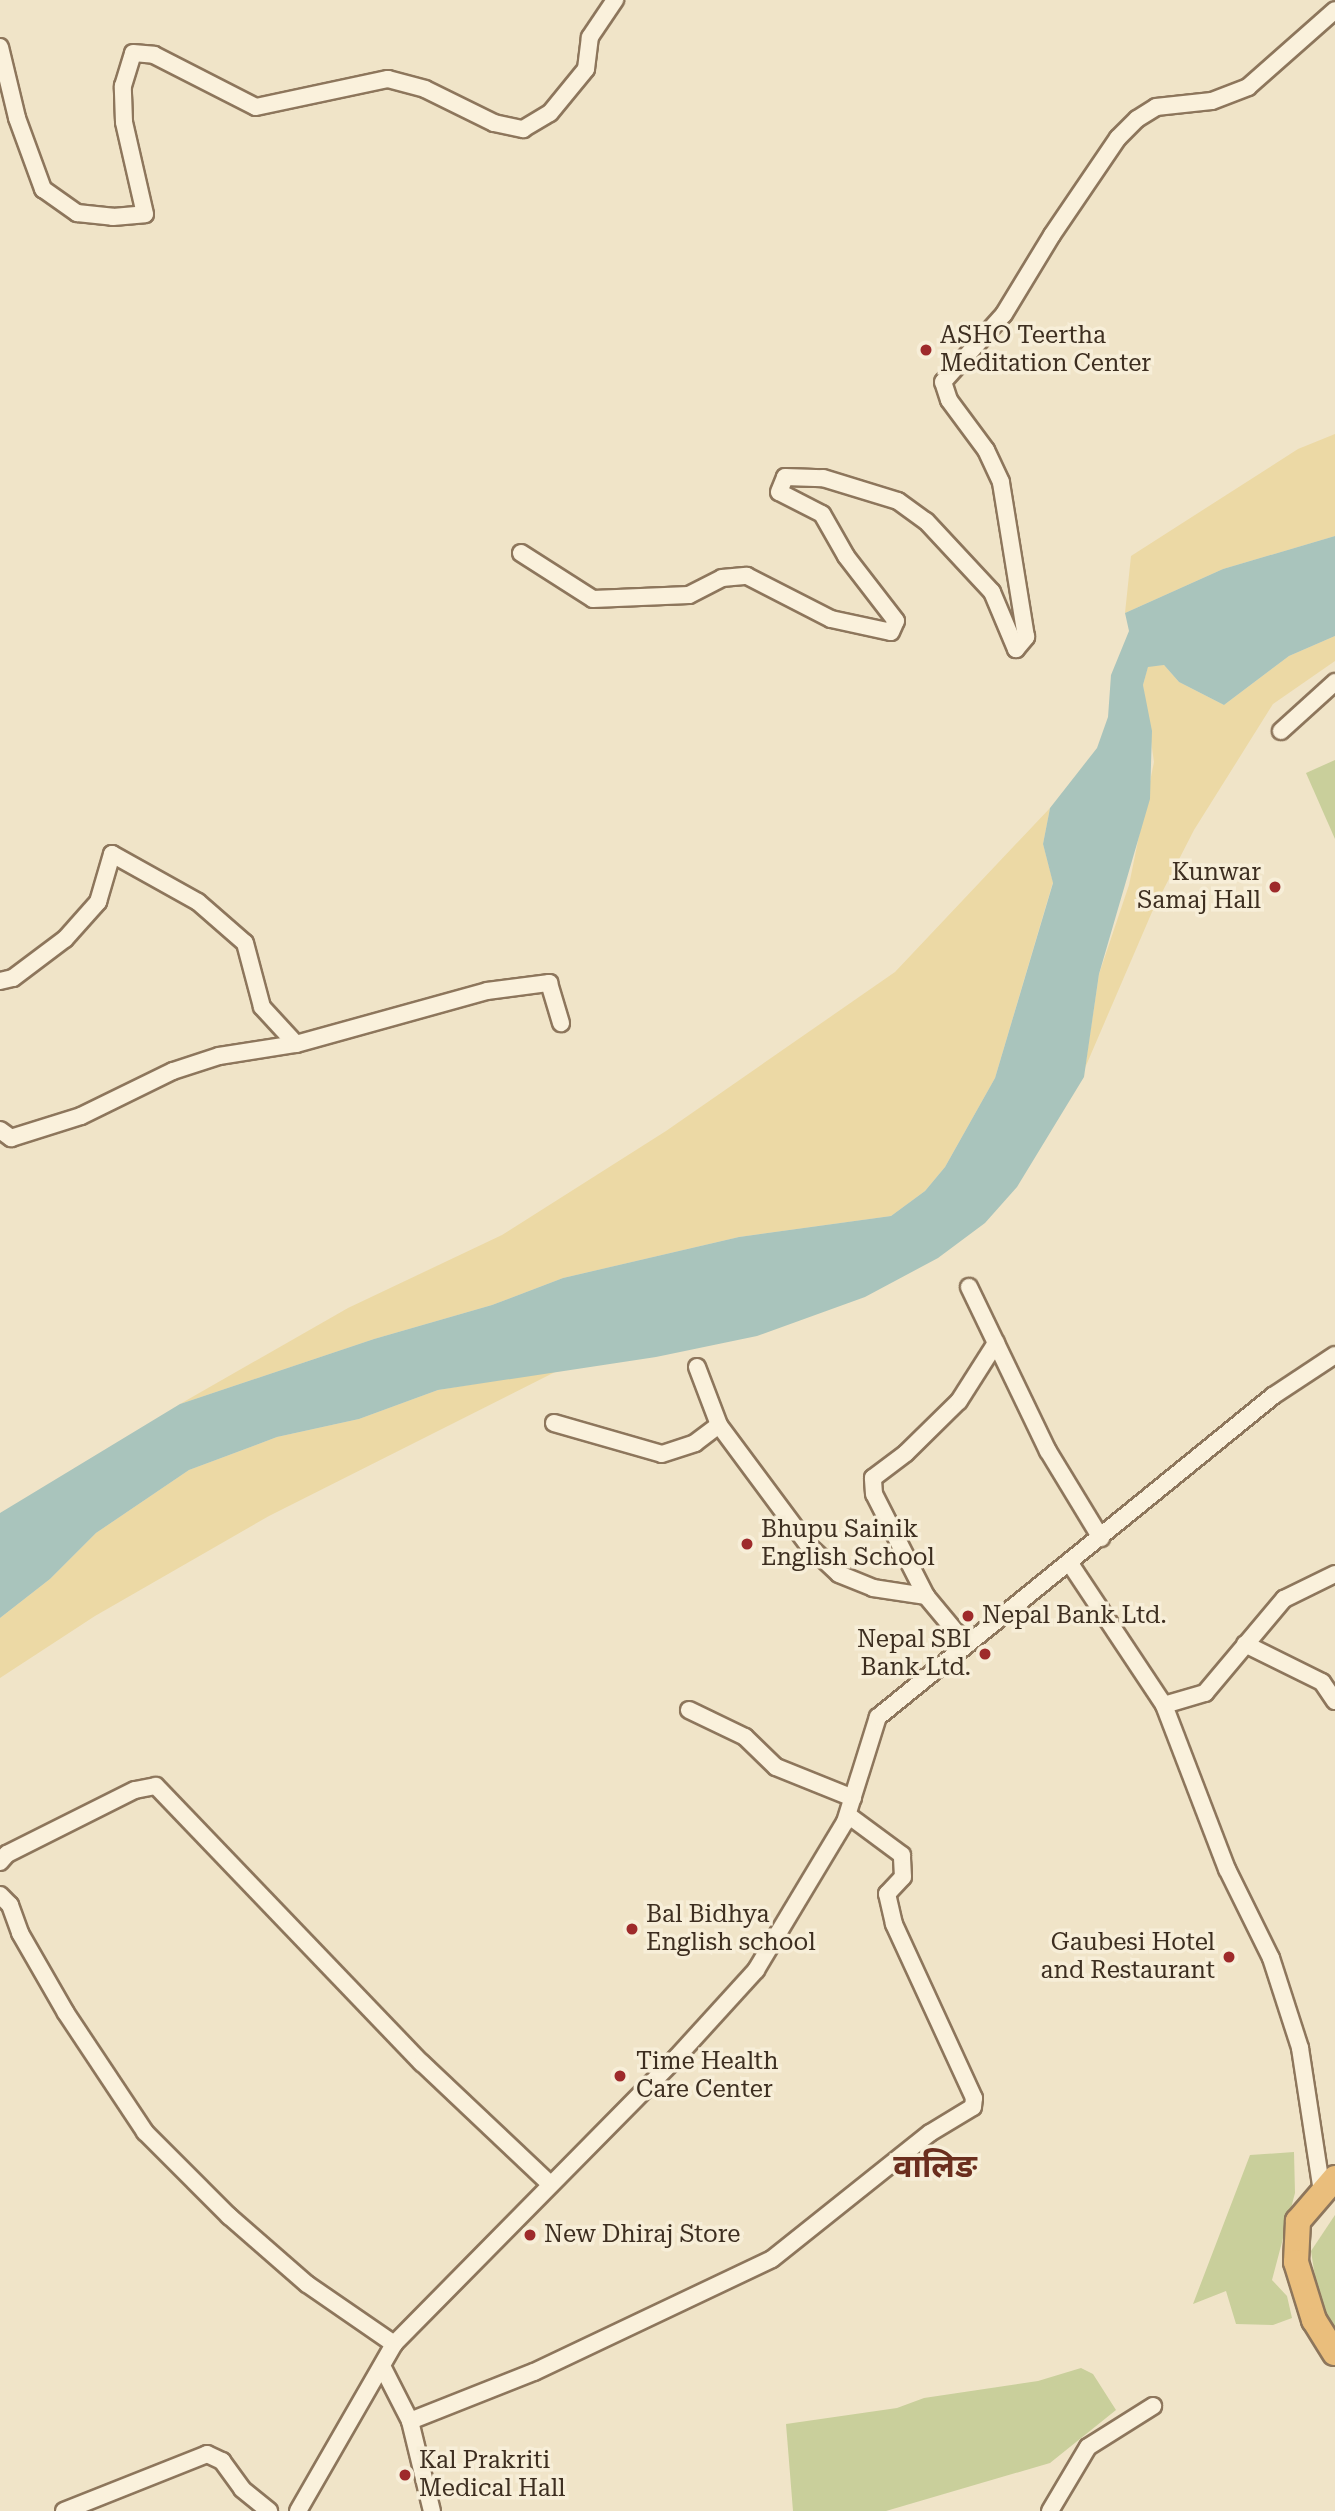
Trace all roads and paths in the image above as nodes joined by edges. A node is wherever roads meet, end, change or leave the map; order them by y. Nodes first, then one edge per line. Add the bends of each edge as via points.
1 (615, 0) edge
2 (1335, 10) edge
3 (0, 47) edge
4 (521, 553) dead end
5 (1335, 682) edge
6 (1281, 731) dead end
7 (0, 981) edge
8 (561, 1023) dead end
9 (296, 1044) junction
10 (0, 1130) edge
11 (970, 1287) dead end
12 (996, 1343) junction
13 (1335, 1355) edge
14 (696, 1367) dead end
15 (554, 1423) dead end
16 (719, 1425) junction
17 (1101, 1538) junction
18 (1069, 1562) junction
19 (1335, 1573) edge
20 (926, 1596) junction
21 (966, 1644) junction
22 (1245, 1644) junction
23 (1335, 1701) edge
24 (1164, 1705) junction
25 (689, 1710) dead end
26 (853, 1798) junction
27 (848, 1815) junction
28 (0, 1862) edge
29 (0, 1895) edge
30 (550, 2184) junction
31 (1328, 2184) edge
32 (394, 2344) junction
33 (1335, 2353) edge
34 (382, 2366) junction
35 (1153, 2406) dead end
36 (410, 2421) junction
37 (64, 2511) edge
38 (270, 2511) edge
39 (298, 2511) edge
40 (432, 2511) edge
41 (1050, 2511) edge

1 - 3 street via 590,37 586,69 550,113 523,129 494,123 425,89 388,79 256,107 154,55 133,54 122,86 124,122 145,214 113,217 77,213 43,189 17,118
2 - 4 street via 1248,87 1212,100 1156,107 1137,119 1118,138 1052,234 1004,314 943,382 949,400 986,450 1001,482 1026,637 1016,649 992,592 926,521 898,501 823,478 785,477 779,492 822,514 846,556 896,621 891,632 831,619 747,576 722,578 689,595 593,599
5 - 6 street
7 - 9 street via 13,978 65,939 98,902 112,854 198,902 245,943 262,1007
8 - 9 street via 549,982 487,991
9 - 10 street via 219,1056 173,1071 81,1116 11,1138
11 - 12 street
12 - 17 street via 1048,1451
12 - 20 street via 959,1401 873,1478 874,1494
13 - 17 street via 1273,1396
14 - 16 street
15 - 16 street via 662,1454 695,1443
16 - 20 street via 795,1529 839,1574 873,1588
17 - 18 street
18 - 21 street
18 - 24 street
19 - 22 street via 1284,1599
20 - 21 street
21 - 26 street via 878,1717
22 - 23 street via 1322,1682
22 - 24 street via 1205,1693
24 - 31 street via 1227,1869 1271,1958 1300,2048
25 - 26 street via 745,1737 776,1767
26 - 27 street
27 - 30 street via 828,1857 756,1970
27 - 36 street via 902,1855 903,1877 887,1894 894,1924 974,2098 973,2107 930,2133 772,2259 534,2372
28 - 30 street via 7,1854 135,1790 156,1786 422,2063
29 - 32 street via 10,1905 20,1933 66,2013 145,2133 307,2284
30 - 32 street
31 - 33 highway via 1298,2221 1296,2262 1314,2320
32 - 34 street
34 - 36 street
34 - 39 street
35 - 41 street via 1088,2447
36 - 40 street
37 - 38 street via 207,2455 222,2461 242,2489

